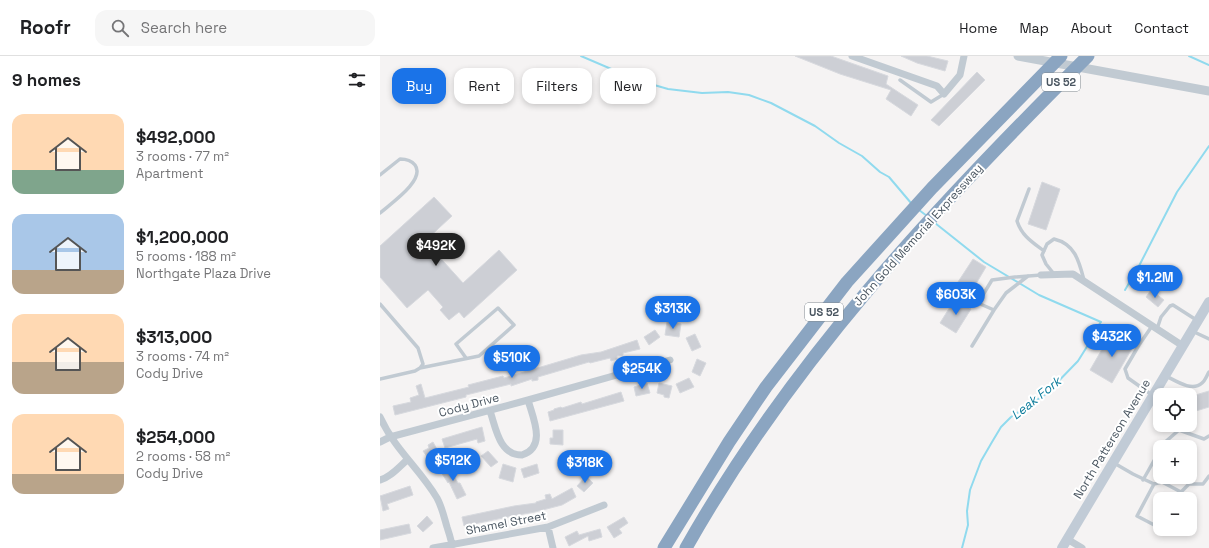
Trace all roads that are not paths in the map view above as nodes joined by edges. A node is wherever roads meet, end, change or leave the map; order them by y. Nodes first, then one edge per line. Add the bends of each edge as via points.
1 (852, 56) edge
2 (964, 56) edge
3 (1018, 56) edge
4 (1061, 56) edge
5 (1088, 56) edge
6 (900, 80) dead end
7 (1209, 91) edge
8 (944, 94) junction
9 (380, 175) edge
10 (1029, 189) dead end
11 (380, 213) edge
12 (1044, 251) junction
13 (1041, 275) joint
14 (1054, 275) junction
15 (1028, 276) junction
16 (1085, 281) junction
17 (1209, 302) edge
18 (380, 304) edge
19 (994, 310) junction
20 (1198, 321) junction
21 (1155, 327) junction
22 (1115, 329) dead end
23 (1192, 330) junction
24 (1209, 339) edge
25 (1140, 345) junction
26 (972, 346) dead end
27 (1183, 346) junction
28 (466, 358) junction
29 (670, 360) dead end
30 (420, 368) junction
31 (1209, 372) edge
32 (1165, 375) junction
33 (380, 379) edge
34 (1158, 388) edge
35 (1153, 396) joint
36 (528, 400) junction
37 (490, 410) junction
38 (380, 417) edge
39 (1209, 436) edge
40 (390, 437) junction
41 (1167, 440) edge
42 (380, 442) edge
43 (407, 460) junction
44 (1113, 462) junction
45 (1153, 462) edge
46 (1209, 476) edge
47 (380, 480) edge
48 (1143, 480) junction
49 (1153, 484) edge
50 (1154, 484) edge
51 (1166, 484) edge
52 (1181, 492) joint
53 (604, 505) dead end
54 (1153, 524) edge
55 (548, 527) junction
56 (1064, 544) edge
57 (452, 546) edge
58 (433, 548) edge
59 (553, 548) edge
60 (664, 548) edge
61 (686, 548) edge
62 (1082, 548) edge

1 - 8 street via 937,86
2 - 8 street via 960,75
3 - 7 street
4 - 60 highway, John Gold Memorial Expressway / US 52 via 889,234 848,282 766,387
5 - 61 highway, John Gold Memorial Expressway / US 52 via 912,239 865,292 778,404 737,464
6 - 8 lane via 931,102
9 - 11 lane via 400,159 415,164 417,170 414,183
10 - 12 lane via 1017,221 1026,237
12 - 14 lane via 1044,260
12 - 16 lane via 1047,244 1054,239 1065,242 1075,253
13 - 14 street
13 - 15 lane
14 - 16 street via 1073,274
15 - 19 lane via 1006,293
15 - 19 lane via 992,280 978,302
16 - 21 street
17 - 20 main road, North Patterson Avenue
18 - 30 lane via 418,348 423,364
19 - 26 lane
20 - 21 lane via 1170,306
20 - 23 main road, North Patterson Avenue
21 - 25 lane
21 - 27 street
22 - 25 lane
23 - 24 lane
23 - 27 main road, North Patterson Avenue
25 - 35 lane via 1125,369 1128,378
27 - 32 main road, North Patterson Avenue
28 - 28 lane via 479,356 514,325 498,308 456,344
28 - 30 lane
29 - 36 street, Cody Drive
30 - 33 lane
31 - 32 lane via 1202,383 1196,386 1186,386
32 - 34 main road, North Patterson Avenue
35 - 44 main road, North Patterson Avenue
36 - 37 street, Cody Drive
36 - 37 street via 536,425 537,440 532,448 522,455 506,450
37 - 40 street, Cody Drive
38 - 40 street
39 - 41 lane via 1204,439 1179,430
40 - 42 street, Cody Drive
40 - 43 street
43 - 47 street via 393,473
43 - 57 street via 418,471 437,499
44 - 48 lane
44 - 56 main road, North Patterson Avenue
45 - 48 lane
46 - 52 lane via 1203,484 1189,484
48 - 49 lane
50 - 54 lane via 1137,516
51 - 52 lane
53 - 55 street, Shamel Street
55 - 57 street, Shamel Street
55 - 59 street
56 - 62 street
57 - 58 street, Shamel Street

